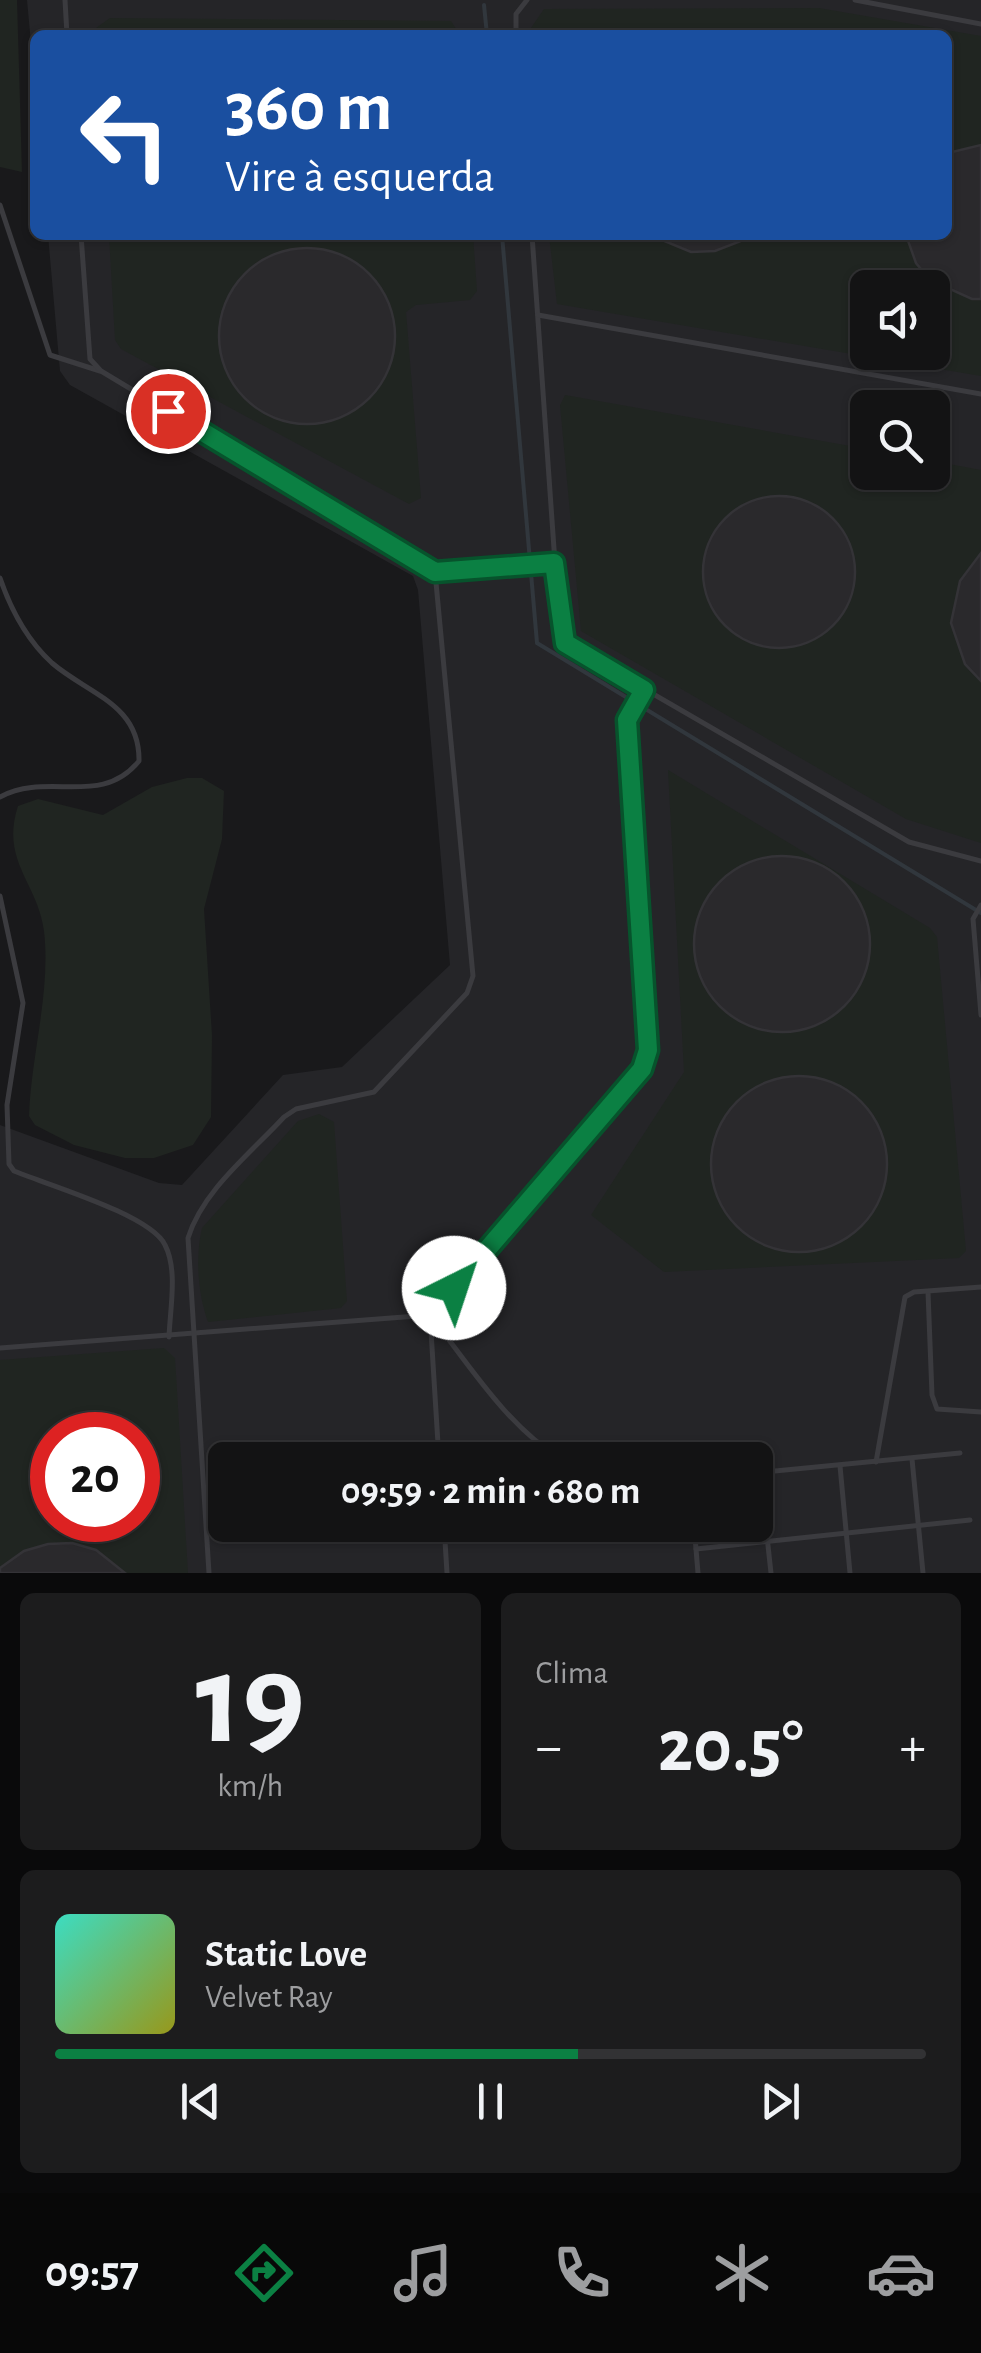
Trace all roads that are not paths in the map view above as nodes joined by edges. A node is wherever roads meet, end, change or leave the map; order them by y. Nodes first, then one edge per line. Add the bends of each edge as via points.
1 (65, 0) edge
2 (527, 0) edge
3 (855, 0) edge
4 (981, 24) edge
5 (67, 30) edge
6 (516, 30) edge
7 (0, 204) edge
8 (81, 240) edge
9 (532, 240) edge
10 (538, 314) junction
11 (101, 371) junction
12 (981, 394) edge
13 (554, 563) junction
14 (435, 572) junction
15 (0, 578) edge
16 (644, 690) junction
17 (0, 797) edge
18 (981, 861) edge
19 (0, 896) edge
20 (981, 905) edge
21 (981, 1015) edge
22 (981, 1287) edge
23 (928, 1292) junction
24 (430, 1315) junction
25 (193, 1336) junction
26 (169, 1337) junction
27 (0, 1348) edge
28 (981, 1412) edge
29 (439, 1442) edge
30 (534, 1442) edge
31 (960, 1453) dead end
32 (912, 1459) junction
33 (876, 1462) junction
34 (840, 1466) junction
35 (773, 1472) edge
36 (970, 1520) dead end
37 (919, 1525) junction
38 (845, 1533) junction
39 (773, 1540) edge
40 (445, 1542) edge
41 (695, 1542) edge
42 (750, 1542) edge
43 (768, 1542) edge
44 (696, 1548) junction
45 (209, 1573) edge
46 (447, 1573) edge
47 (698, 1573) edge
48 (771, 1573) edge
49 (850, 1573) edge
50 (923, 1573) edge

1 - 5 lane
2 - 6 lane via 516,14
3 - 4 lane
7 - 11 lane via 50,356
8 - 11 lane via 90,359
9 - 10 lane
10 - 12 lane
10 - 13 lane
11 - 14 lane
13 - 14 lane
13 - 16 lane via 565,643
14 - 25 lane via 473,976 467,993 374,1092 296,1108 206,1202 188,1238
15 - 17 lane via 38,647 122,709 140,743 139,760 111,784 83,790 42,784
16 - 18 lane via 909,842
16 - 24 lane via 627,720 648,1050 642,1069
19 - 26 lane via 23,1003 7,1105 8,1164 155,1231 170,1256
20 - 21 lane via 972,919
22 - 23 lane
23 - 28 lane via 932,1395 938,1408
23 - 33 lane via 914,1292 900,1306
24 - 25 lane
24 - 29 lane
24 - 30 lane
25 - 26 lane
25 - 45 lane
26 - 27 lane
31 - 32 lane
32 - 33 lane
32 - 37 lane
33 - 34 lane
34 - 35 lane
34 - 38 lane
36 - 37 lane
37 - 38 lane
37 - 50 lane
38 - 39 lane
38 - 49 lane
40 - 46 lane
41 - 44 lane
42 - 44 lane
43 - 48 lane
44 - 47 lane

